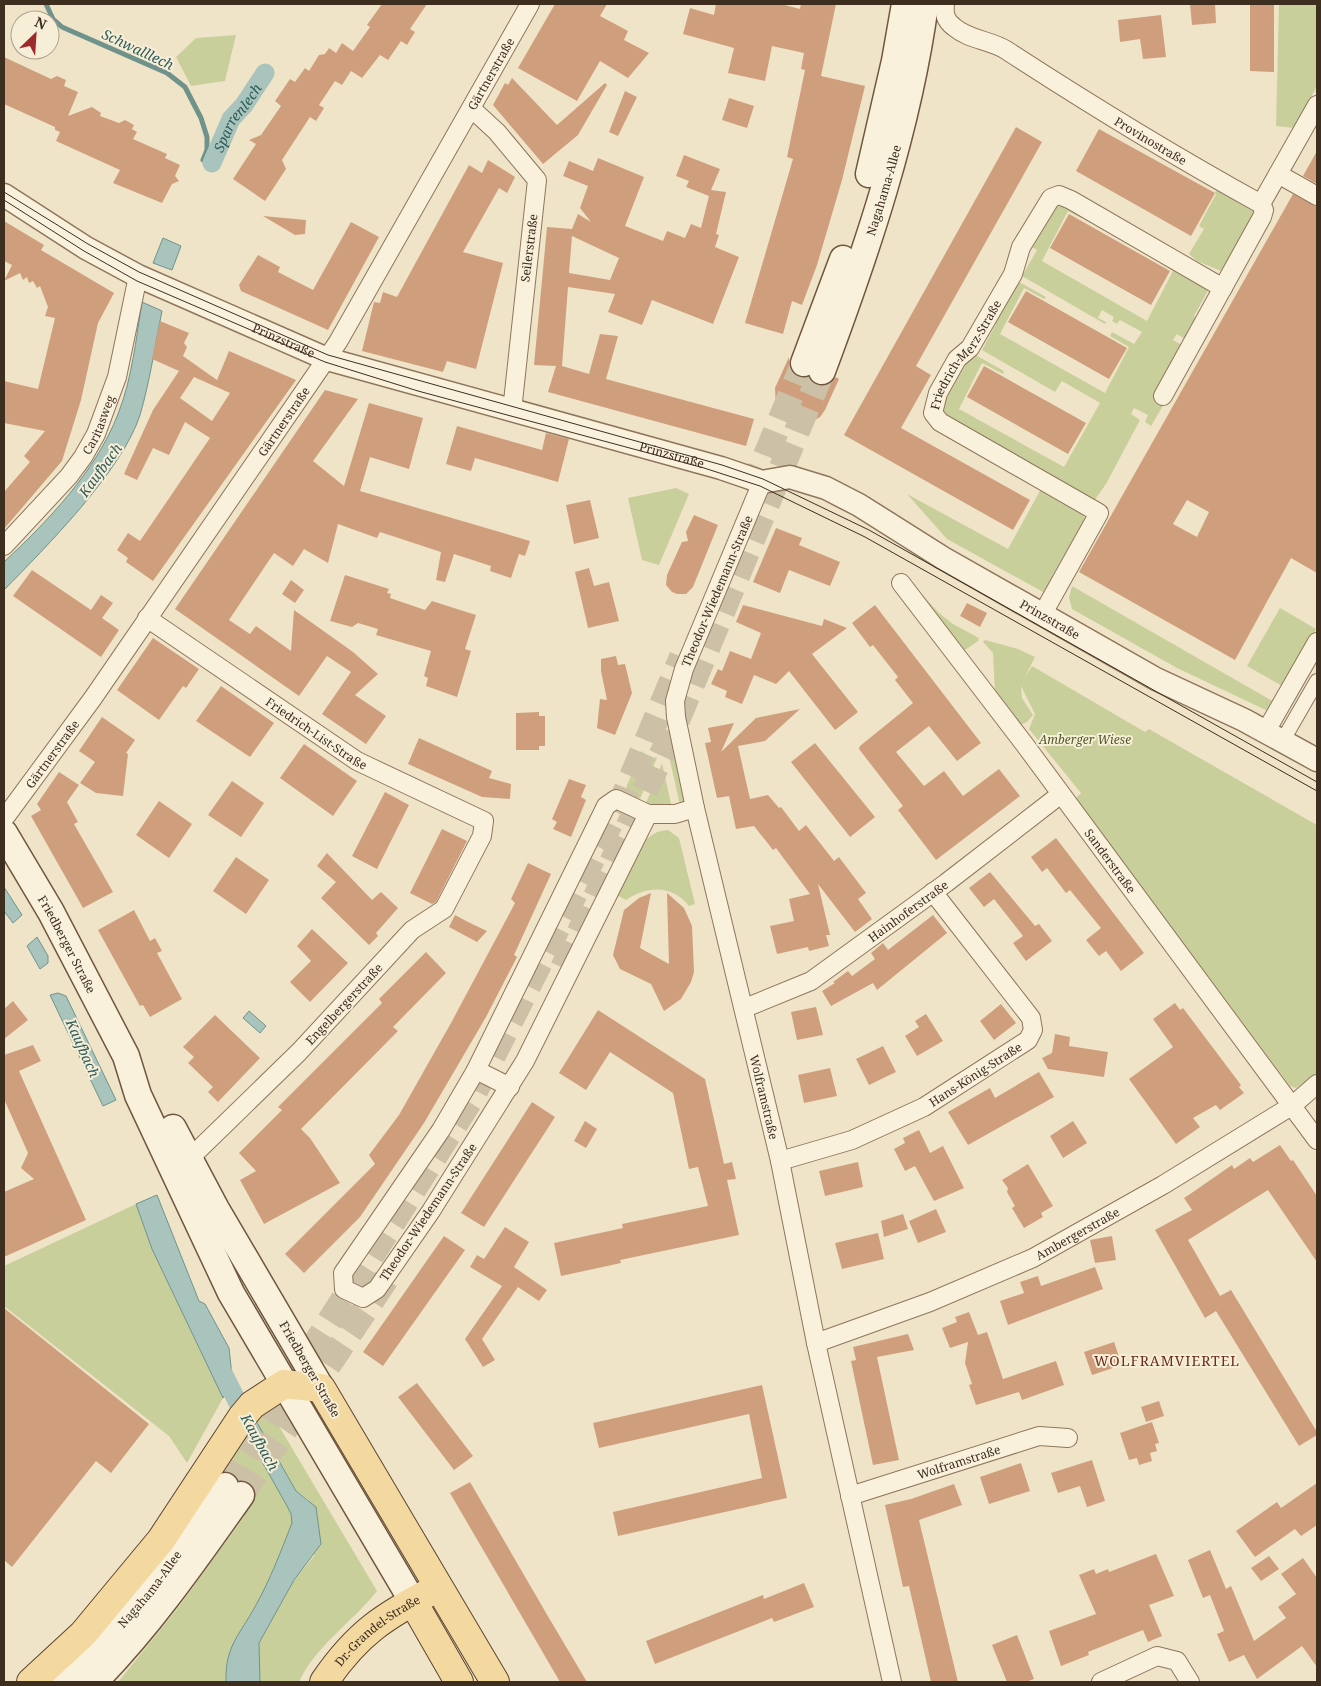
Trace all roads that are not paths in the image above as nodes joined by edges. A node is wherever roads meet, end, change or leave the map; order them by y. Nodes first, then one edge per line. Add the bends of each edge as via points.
1 (530, 4) edge
2 (905, 4) edge
3 (938, 8) edge
4 (1317, 104) edge
5 (472, 109) junction
6 (1278, 174) junction
7 (4, 195) edge
8 (1317, 196) edge
9 (1261, 204) junction
10 (138, 276) junction
11 (1223, 288) junction
12 (327, 359) junction
13 (1163, 396) dead end
14 (512, 411) junction
15 (762, 482) junction
16 (4, 546) edge
17 (901, 583) dead end
18 (1042, 615) junction
19 (148, 618) junction
20 (1317, 642) edge
21 (1317, 681) edge
22 (674, 701) joint
23 (1274, 736) junction
24 (1317, 760) edge
25 (1061, 794) junction
26 (695, 808) junction
27 (648, 814) junction
28 (4, 818) edge
29 (4, 833) edge
30 (482, 836) joint
31 (934, 892) junction
32 (745, 1008) junction
33 (126, 1056) junction
34 (476, 1070) junction
35 (1317, 1084) edge
36 (510, 1087) junction
37 (1294, 1105) junction
38 (1317, 1140) edge
39 (189, 1159) junction
40 (780, 1161) junction
41 (816, 1343) junction
42 (321, 1388) junction
43 (276, 1389) junction
44 (1068, 1438) dead end
45 (850, 1496) junction
46 (437, 1588) junction
47 (412, 1602) junction
48 (31, 1682) edge
49 (62, 1682) edge
50 (94, 1682) edge
51 (324, 1682) edge
52 (458, 1682) edge
53 (494, 1682) edge
54 (892, 1682) edge
55 (1101, 1682) edge
56 (1190, 1682) edge

1 - 5 street, Gärtnerstraße
2 - 3 main road, Nagahama-Allee via 865,190 813,367 849,298 881,198 908,90
3 - 9 street, Provinostraße via 959,31 1002,48
4 - 6 street
5 - 12 street, Gärtnerstraße
5 - 14 street, Seilerstraße via 497,132 536,180
6 - 8 street
6 - 9 street
7 - 10 street, Prinzstraße via 86,248
9 - 11 street via 1264,210 1262,217
10 - 12 street, Prinzstraße
10 - 16 street, Caritasweg via 117,377 96,434 69,476
11 - 13 street
11 - 18 street, Friedrich-Merz-Straße via 1059,195 1051,198 1021,247 1013,274 970,348 957,359 938,393 933,413 940,422 1099,513
12 - 14 street, Prinzstraße
12 - 19 street, Gärtnerstraße
14 - 15 street, Prinzstraße
15 - 18 street, Prinzstraße via 790,477 826,488
15 - 22 street, Theodor-Wiedemann-Straße
17 - 25 street, Sanderstraße
18 - 23 street, Prinzstraße via 1156,679
19 - 28 street, Gärtnerstraße
19 - 30 street, Friedrich-List-Straße via 357,761 484,821
20 - 23 street
21 - 23 street
22 - 26 street, Wolframstraße
23 - 24 street, Prinzstraße
25 - 31 street, Hainhoferstraße
25 - 37 street, Sanderstraße
26 - 27 street, Theodor-Wiedemann-Straße via 675,814
26 - 32 street, Wolframstraße
27 - 34 street, Theodor-Wiedemann-Straße via 616,800 606,806
27 - 36 street, Theodor-Wiedemann-Straße
29 - 33 main road, Friedberger Straße via 51,912
30 - 39 street, Engelbergerstraße via 444,909 412,930 305,1045
31 - 32 street, Hainhoferstraße via 811,981
31 - 40 street, Hans-König-Straße via 1031,1018 1033,1030 1028,1040 924,1107 852,1140
32 - 40 street, Wolframstraße
33 - 39 main road, Friedberger Straße via 152,1088
33 - 43 main road, Friedberger Straße via 138,1095
34 - 36 street
34 - 36 street, Theodor-Wiedemann-Straße via 441,1130 343,1272 344,1289 363,1298 377,1289
35 - 37 street, Ambergerstraße
37 - 38 street, Sanderstraße
37 - 41 street, Ambergerstraße via 1155,1190 1033,1258 930,1302
39 - 42 main road, Friedberger Straße
40 - 41 street, Wolframstraße
41 - 45 street, Wolframstraße
42 - 43 main road
42 - 46 main road, Friedberger Straße
43 - 47 main road, Friedberger Straße
43 - 48 main road via 252,1405 161,1540 83,1634
44 - 45 street, Wolframstraße via 1039,1436
45 - 54 street, Wolframstraße
46 - 47 main road, Dr.-Grandel-Straße
46 - 53 main road, Friedberger Straße
47 - 51 main road, Dr.-Grandel-Straße via 354,1643 340,1657
47 - 52 main road, Friedberger Straße
49 - 50 main road, Nagahama-Allee via 122,1623 233,1490 175,1589
55 - 56 street via 1157,1656 1177,1661

